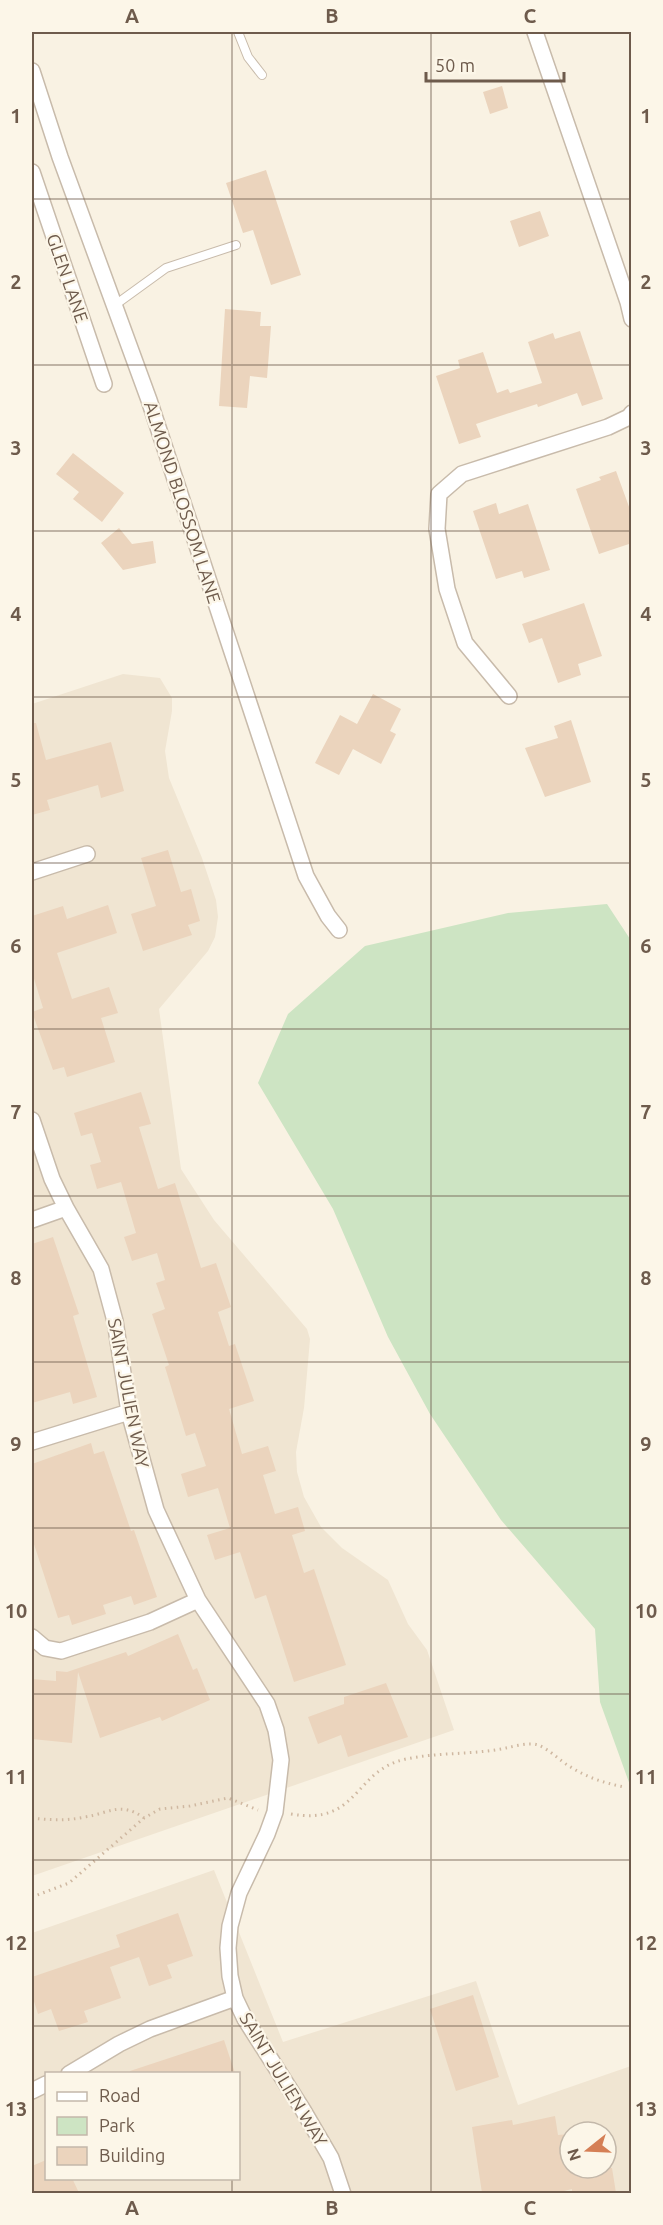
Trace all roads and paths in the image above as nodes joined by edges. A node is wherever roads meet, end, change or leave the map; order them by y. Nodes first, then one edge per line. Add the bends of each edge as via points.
1 (238, 32) edge
2 (535, 32) edge
3 (32, 71) edge
4 (262, 75) dead end
5 (32, 172) edge
6 (237, 245) dead end
7 (115, 305) junction
8 (632, 319) edge
9 (104, 384) dead end
10 (632, 412) edge
11 (509, 696) dead end
12 (87, 854) dead end
13 (32, 872) edge
14 (339, 930) dead end
15 (32, 1120) edge
16 (66, 1208) junction
17 (32, 1220) edge
18 (129, 1412) junction
19 (32, 1442) edge
20 (198, 1600) junction
21 (32, 1637) edge
22 (624, 1787) dead end
23 (275, 1812) junction
24 (32, 1818) edge
25 (144, 1818) junction
26 (32, 1897) edge
27 (235, 1998) junction
28 (71, 2072) edge
29 (343, 2193) edge

1 - 4 lane via 248,57
2 - 8 street
3 - 7 street, ALMOND BLOSSOM LANE
5 - 9 street, GLEN LANE
6 - 7 lane via 166,268
7 - 14 street, ALMOND BLOSSOM LANE via 306,876
10 - 11 street via 608,427 462,474 439,494 437,529 447,589 465,643
12 - 13 street
15 - 16 street, SAINT JULIEN WAY
16 - 17 street
16 - 18 street, SAINT JULIEN WAY via 101,1269 115,1321
18 - 19 street
18 - 20 street, SAINT JULIEN WAY via 156,1510
20 - 21 street via 150,1622 61,1652 45,1648
20 - 23 street, SAINT JULIEN WAY via 267,1704 281,1760
22 - 23 path via 586,1776 537,1745 523,1744 490,1752 403,1760 369,1780 340,1809 326,1815
23 - 25 path via 261,1811 228,1798 160,1809
23 - 27 street, SAINT JULIEN WAY via 239,1893 230,1926 228,1948
24 - 25 path via 63,1820 114,1808 135,1811
25 - 26 path via 69,1883
27 - 28 street via 150,2029
27 - 29 street, SAINT JULIEN WAY via 319,2135

